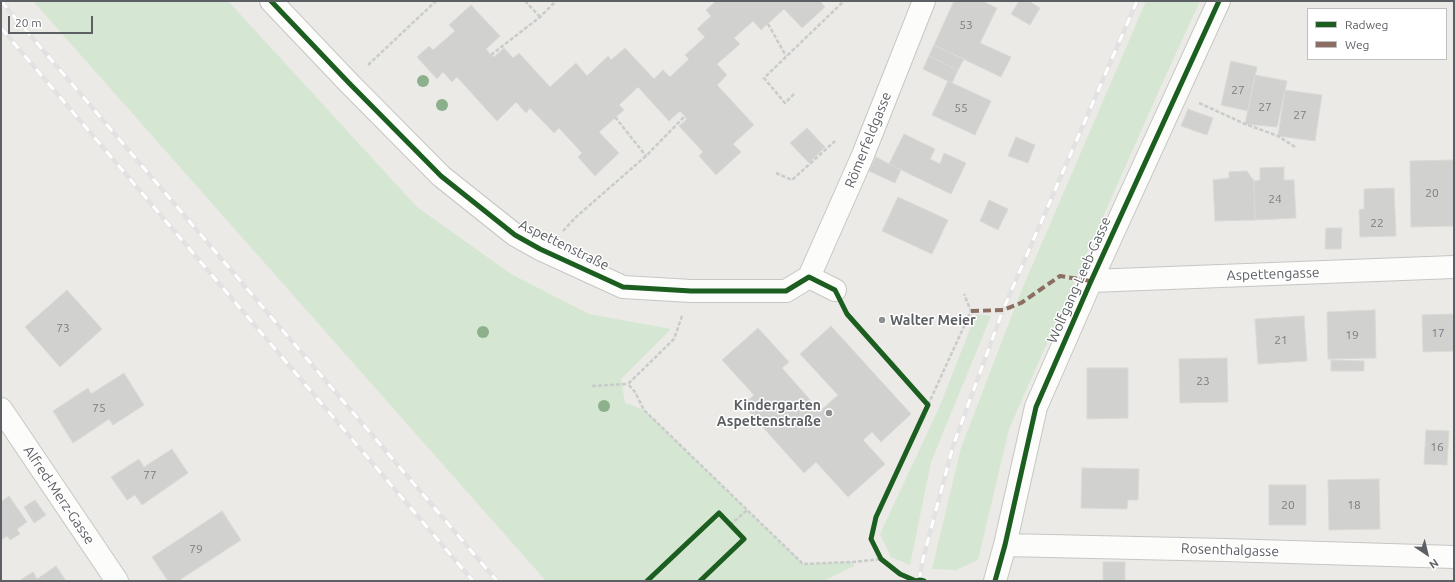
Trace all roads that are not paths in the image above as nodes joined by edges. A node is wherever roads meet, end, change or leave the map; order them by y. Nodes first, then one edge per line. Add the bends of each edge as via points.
1 (271, 1) edge
2 (924, 1) edge
3 (1219, 1) edge
4 (1454, 267) edge
5 (809, 277) junction
6 (1092, 281) junction
7 (835, 290) dead end
8 (1, 409) edge
9 (1005, 545) junction
10 (1454, 557) edge
11 (117, 581) edge
12 (995, 581) edge

1 - 5 street, Aspettenstraße via 441,176 515,236 540,249 624,287 786,292
2 - 5 street, Römerfeldgasse via 863,155
3 - 6 street, Wolfgang-Leeb-Gasse
4 - 6 street, Aspettengasse
5 - 7 street
6 - 9 street, Wolfgang-Leeb-Gasse via 1036,407
8 - 11 street, Alfred-Merz-Gasse
9 - 10 street, Rosenthalgasse
9 - 12 street, Wolfgang-Leeb-Gasse

